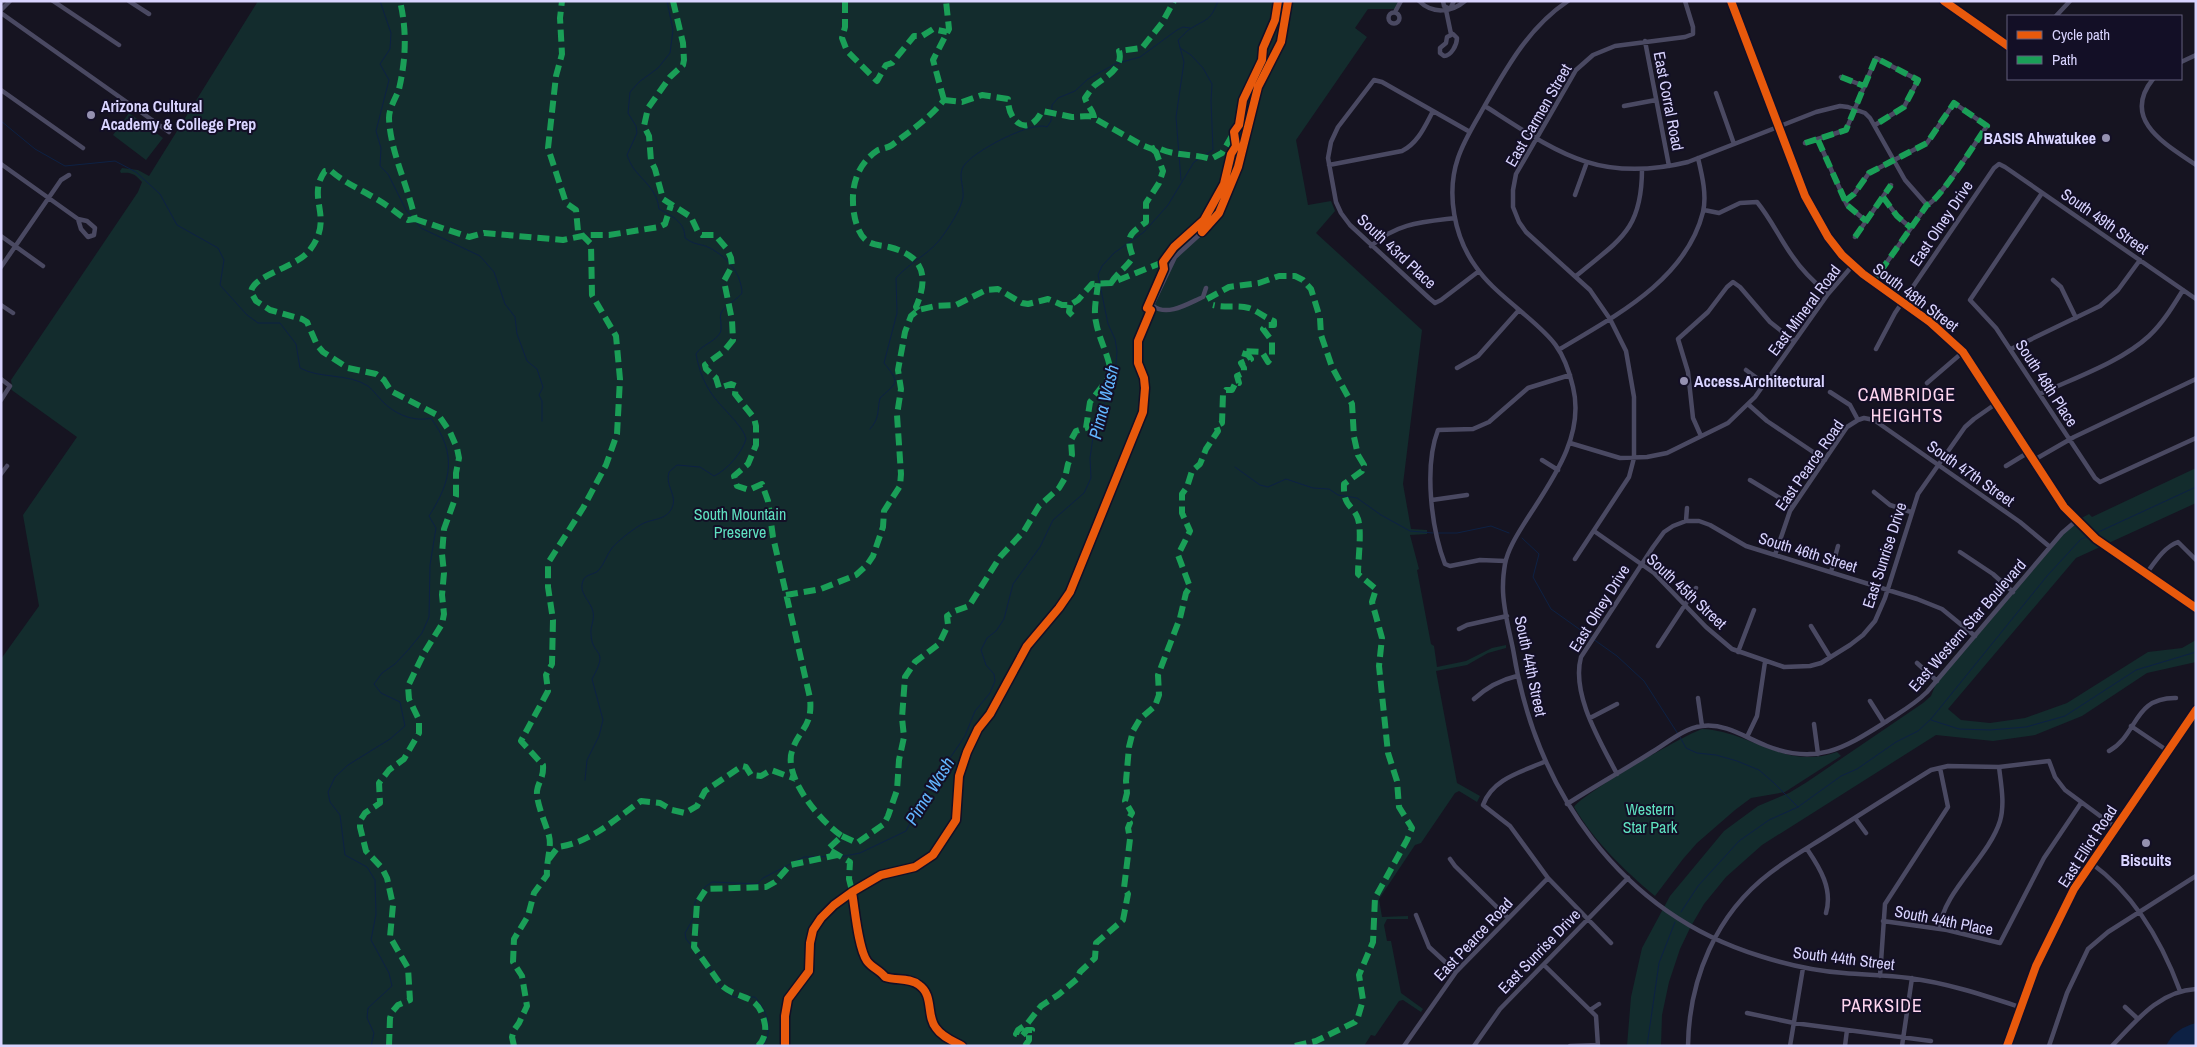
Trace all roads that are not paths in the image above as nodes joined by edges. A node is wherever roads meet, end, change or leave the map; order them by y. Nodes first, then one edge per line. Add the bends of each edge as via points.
1 (10, 1) edge
2 (54, 1) edge
3 (129, 1) edge
4 (141, 1) edge
5 (1288, 1) edge
6 (1401, 1) edge
7 (1419, 1) edge
8 (1443, 1) edge
9 (1454, 1) edge
10 (1465, 1) edge
11 (1568, 1) edge
12 (1685, 1) edge
13 (1731, 1) edge
14 (1944, 1) edge
15 (2070, 1) edge
16 (138, 7) junction
17 (1448, 10) junction
18 (1, 12) edge
19 (1395, 12) dead end
20 (149, 14) dead end
21 (2057, 15) edge
22 (1451, 34) junction
23 (1645, 41) junction
24 (119, 45) dead end
25 (2007, 45) edge
26 (2196, 55) edge
27 (2182, 62) edge
28 (1841, 77) dead end
29 (2152, 80) edge
30 (1864, 86) junction
31 (1, 90) edge
32 (1716, 93) dead end
33 (1656, 100) junction
34 (1485, 106) junction
35 (1624, 106) dead end
36 (1856, 109) junction
37 (1433, 111) junction
38 (1875, 125) junction
39 (1779, 126) junction
40 (169, 132) dead end
41 (1470, 132) junction
42 (1536, 138) junction
43 (1818, 140) junction
44 (1805, 143) dead end
45 (1734, 144) junction
46 (83, 148) dead end
47 (1698, 158) junction
48 (1893, 161) junction
49 (1586, 162) junction
50 (1, 164) edge
51 (1998, 164) joint
52 (1329, 165) junction
53 (2196, 165) edge
54 (1669, 166) junction
55 (1642, 169) junction
56 (69, 175) dead end
57 (1891, 185) dead end
58 (2042, 193) junction
59 (1575, 195) dead end
60 (1883, 197) junction
61 (49, 198) junction
62 (1845, 201) junction
63 (1927, 205) junction
64 (1704, 210) junction
65 (1455, 218) junction
66 (78, 219) dead end
67 (1866, 221) junction
68 (1911, 228) junction
69 (1, 236) edge
70 (1855, 237) dead end
71 (1372, 246) junction
72 (16, 247) junction
73 (2140, 260) junction
74 (1853, 265) junction
75 (43, 266) dead end
76 (1, 267) edge
77 (1479, 271) junction
78 (1576, 276) junction
79 (2054, 280) dead end
80 (1873, 282) junction
81 (1206, 288) dead end
82 (2183, 290) junction
83 (1828, 294) junction
84 (2196, 299) edge
85 (1902, 302) junction
86 (1, 305) edge
87 (1519, 310) junction
88 (12, 313) dead end
89 (2076, 318) junction
90 (1610, 319) junction
91 (1794, 341) junction
92 (1876, 348) dead end
93 (1560, 349) junction
94 (2011, 349) junction
95 (1963, 352) junction
96 (1457, 368) dead end
97 (1746, 370) dead end
98 (1570, 376) junction
99 (1, 379) edge
100 (2196, 380) edge
101 (1927, 382) dead end
102 (1765, 384) junction
103 (1830, 392) dead end
104 (2040, 394) junction
105 (1, 400) edge
106 (1997, 403) junction
107 (1749, 406) junction
108 (1858, 420) junction
109 (1701, 436) junction
110 (2196, 438) edge
111 (2069, 440) junction
112 (1570, 443) junction
113 (2029, 452) junction
114 (1634, 458) junction
115 (1542, 460) dead end
116 (1825, 460) junction
117 (2034, 460) junction
118 (7, 466) dead end
119 (1938, 466) junction
120 (2006, 466) dead end
121 (1558, 470) junction
122 (1, 474) edge
123 (1750, 480) dead end
124 (1874, 492) dead end
125 (1467, 495) dead end
126 (1432, 500) junction
127 (1793, 506) junction
128 (1687, 508) dead end
129 (1911, 512) junction
130 (2076, 520) junction
131 (1686, 521) junction
132 (1594, 531) junction
133 (1838, 546) dead end
134 (2050, 547) junction
135 (1960, 552) dead end
136 (1775, 555) junction
137 (1575, 558) dead end
138 (2196, 560) edge
139 (1505, 561) junction
140 (1641, 564) junction
141 (1831, 572) junction
142 (2146, 574) junction
143 (1696, 588) dead end
144 (1887, 589) junction
145 (2013, 592) junction
146 (1685, 605) junction
147 (2196, 608) edge
148 (1754, 610) dead end
149 (1507, 616) junction
150 (1811, 626) dead end
151 (1460, 629) dead end
152 (1975, 636) junction
153 (1658, 646) dead end
154 (1738, 652) junction
155 (1830, 657) junction
156 (1765, 662) junction
157 (1917, 663) dead end
158 (1517, 676) junction
159 (1937, 681) junction
160 (1698, 698) dead end
161 (2176, 698) dead end
162 (1474, 699) dead end
163 (1870, 701) dead end
164 (1616, 704) dead end
165 (2196, 710) edge
166 (1590, 718) junction
167 (1884, 723) junction
168 (1814, 724) dead end
169 (1702, 726) junction
170 (2131, 726) junction
171 (1748, 737) junction
172 (2109, 751) dead end
173 (2168, 751) junction
174 (1818, 754) junction
175 (1544, 762) junction
176 (1999, 767) junction
177 (1940, 768) junction
178 (1617, 774) junction
179 (2081, 803) junction
180 (1567, 804) junction
181 (1855, 818) junction
182 (2115, 827) junction
183 (1866, 833) dead end
184 (1807, 849) junction
185 (1450, 859) dead end
186 (2091, 863) junction
187 (2196, 876) edge
188 (1548, 878) junction
189 (1628, 878) junction
190 (1826, 913) dead end
191 (2139, 913) junction
192 (1416, 915) dead end
193 (1508, 918) junction
194 (1587, 920) junction
195 (1883, 921) junction
196 (1940, 928) junction
197 (1715, 938) junction
198 (1611, 943) dead end
199 (1544, 965) junction
200 (1803, 968) junction
201 (1456, 972) junction
202 (1880, 976) junction
203 (1912, 978) junction
204 (2196, 989) edge
205 (2180, 991) junction
206 (1599, 1004) dead end
207 (2125, 1007) dead end
208 (2020, 1008) junction
209 (1590, 1010) junction
210 (1747, 1014) dead end
211 (2138, 1019) junction
212 (1794, 1023) junction
213 (1847, 1030) junction
214 (1903, 1037) junction
215 (1931, 1041) dead end
216 (1404, 1046) edge
217 (1474, 1046) edge
218 (1570, 1046) edge
219 (1598, 1046) edge
220 (1688, 1046) edge
221 (1790, 1046) edge
222 (1845, 1046) edge
223 (1902, 1046) edge
224 (2008, 1046) edge
225 (2049, 1046) edge
226 (2112, 1046) edge

1 - 18 street
2 - 24 street
3 - 16 street
4 - 16 street
5 - 81 street via 1281,42 1258,87 1238,166 1219,213 1175,257 1153,306 1172,310 1204,297
6 - 19 street
7 - 17 street via 1436,11
8 - 17 street
9 - 17 street
10 - 17 street
11 - 34 street, South 44th Street via 1530,35 1504,71
12 - 23 street, East Carmen Street via 1693,34
13 - 39 main road, South 48th Street
14 - 25 street
15 - 21 street
16 - 20 street
17 - 22 street
18 - 40 street
22 - 22 street via 1440,50 1444,56 1450,54 1458,40
23 - 33 street, East Corral Road
23 - 42 street, East Carmen Street via 1603,50 1583,63
26 - 27 street
28 - 30 street
29 - 53 street via 2143,101 2145,119 2153,134
30 - 36 street
30 - 38 street via 1876,58 1918,80 1904,106
31 - 46 street
32 - 45 street
33 - 35 street
33 - 54 street, East Corral Road
34 - 41 street, South 44th Street
34 - 42 street
36 - 38 street
36 - 39 street via 1840,106
36 - 43 street via 1846,130
37 - 41 street
37 - 52 street via 1417,138 1402,151
37 - 52 street, South 43rd Place via 1374,80 1333,135
38 - 48 street
39 - 45 street
39 - 74 main road, South 48th Street via 1812,210 1828,237
41 - 65 street, South 44th Street via 1454,172
42 - 49 street via 1558,152
42 - 78 street, East Carmen Street via 1519,166 1513,207 1526,232
43 - 44 street
43 - 62 street
45 - 47 street
47 - 54 street
47 - 64 street via 1704,183
48 - 62 street via 1869,173
48 - 63 street
48 - 63 street via 1927,143 1954,102 1987,126 1933,203
49 - 55 street via 1611,168
49 - 59 street
50 - 61 street
51 - 58 street, South 49th Street
51 - 85 street, East Olney Drive
52 - 71 street, South 43rd Place via 1340,213
54 - 55 street
55 - 78 street via 1642,192 1635,217 1621,238
56 - 61 street via 61,180
57 - 60 street
58 - 73 street, South 49th Street
58 - 94 street, South 48th Place via 1970,300
60 - 67 street
60 - 68 street
61 - 66 street
61 - 72 street
62 - 67 street
63 - 68 street
64 - 83 street via 1719,213 1740,203 1757,202 1793,258
64 - 90 street via 1680,259 1643,296
65 - 71 street via 1396,228
65 - 77 street, South 44th Street via 1461,241
67 - 70 street
68 - 80 street
69 - 72 street
71 - 77 street, South 43rd Place via 1435,303
72 - 75 street
72 - 76 street
73 - 82 street, South 49th Street
73 - 89 street via 2110,299
74 - 80 main road, South 48th Street
74 - 83 street, East Mineral Road
77 - 87 street, South 44th Street
78 - 90 street
79 - 89 street via 2061,286
80 - 85 main road, South 48th Street
82 - 84 street, South 49th Street
82 - 104 street via 2161,322 2137,346
83 - 91 street, East Mineral Road
85 - 92 street, East Olney Drive
85 - 95 main road, South 48th Street via 1944,333
86 - 88 street
87 - 93 street, South 44th Street
87 - 96 street via 1478,356
89 - 94 street
90 - 93 street
90 - 114 street via 1626,351 1634,397
91 - 102 street, East Mineral Road
91 - 109 street via 1770,322 1733,282 1727,286 1708,312 1678,339 1688,372 1693,418
93 - 98 street, South 44th Street
94 - 104 street, South 48th Place
95 - 101 street
95 - 106 main road, South 48th Street
97 - 102 street
98 - 112 street, South 44th Street via 1576,412
98 - 126 street via 1528,388 1489,422 1473,429 1438,430 1430,477
99 - 105 street via 10,386
100 - 111 street
102 - 107 street, East Mineral Road
103 - 108 street via 1850,405
104 - 111 street, South 48th Place
106 - 113 main road, South 48th Street
106 - 119 street, East Sunrise Drive via 1965,427
107 - 109 street, East Mineral Road via 1728,423
107 - 116 street
108 - 116 street, East Pearce Road via 1847,427
108 - 119 street, South 47th Street via 1874,420
109 - 114 street, East Mineral Road via 1667,453
110 - 111 street, South 48th Place via 2100,482
111 - 117 street
112 - 114 street, East Mineral Road via 1606,455
112 - 121 street, South 44th Street
113 - 117 main road, South 48th Street
113 - 120 street
114 - 132 street via 1629,477
115 - 121 street
116 - 127 street, East Pearce Road
117 - 130 main road, South 48th Street
118 - 122 street
119 - 129 street, East Sunrise Drive via 1918,494
119 - 134 street, South 47th Street via 2020,522
121 - 139 street, South 44th Street via 1516,537
123 - 127 street
124 - 129 street via 1890,505
125 - 126 street
126 - 139 street via 1445,564
127 - 136 street, East Pearce Road
128 - 131 street
129 - 144 street, East Sunrise Drive
130 - 134 street, East Western Star Boulevard
130 - 142 main road, South 48th Street via 2096,539
131 - 136 street, South 46th Street via 1710,525 1746,546
131 - 140 street, East Olney Drive via 1664,532
132 - 137 street
132 - 140 street, South 45th Street
133 - 141 street
134 - 145 street, East Western Star Boulevard
135 - 145 street
136 - 141 street, South 46th Street
138 - 142 street via 2178,542 2172,544
139 - 149 street, South 44th Street via 1502,591
140 - 146 street, South 45th Street
140 - 166 street, East Olney Drive via 1581,657 1579,681
141 - 144 street, South 46th Street
142 - 147 main road, South 48th Street
143 - 146 street
144 - 152 street, South 46th Street via 1942,609
144 - 155 street, East Sunrise Drive via 1869,628
145 - 152 street, East Western Star Boulevard
146 - 153 street
146 - 154 street, South 45th Street via 1722,642
148 - 154 street
149 - 151 street
149 - 158 street, South 44th Street
150 - 155 street
152 - 159 street, East Western Star Boulevard
154 - 156 street, East Sunrise Drive
155 - 156 street, East Sunrise Drive via 1810,666 1784,667
156 - 171 street via 1757,716
157 - 159 street
158 - 162 street via 1502,679
158 - 175 street, South 44th Street via 1528,720
159 - 167 street, East Western Star Boulevard via 1912,706
160 - 169 street
161 - 170 street via 2151,702
163 - 167 street
164 - 166 street
165 - 173 main road, East Elliot Road
166 - 178 street
167 - 174 street, East Western Star Boulevard via 1841,748
168 - 174 street
169 - 171 street, East Western Star Boulevard via 1726,728
169 - 178 street, East Western Star Boulevard via 1679,735
170 - 172 street via 2116,747
170 - 173 street
171 - 174 street, East Western Star Boulevard via 1785,752
173 - 182 main road, East Elliot Road
175 - 180 street, South 44th Street
175 - 188 street via 1501,781 1491,789 1483,804 1510,826
176 - 177 street
176 - 179 street via 2049,761 2060,785
176 - 196 street via 2000,820 1989,844 1950,901
177 - 181 street via 1931,770
177 - 195 street via 1948,807 1889,896
178 - 180 street, East Western Star Boulevard
179 - 182 street
179 - 196 street, South 44th Place via 2044,858 2000,943
180 - 189 street, South 44th Street via 1601,851
181 - 183 street
181 - 184 street
182 - 186 main road, East Elliot Road
184 - 190 street via 1824,878
184 - 197 street via 1770,872 1746,894
185 - 193 street
186 - 191 street via 2116,882
186 - 208 main road, East Elliot Road via 2052,929
187 - 191 street
188 - 193 street, East Pearce Road
188 - 194 street
189 - 194 street, East Sunrise Drive
189 - 197 street, South 44th Street via 1671,912
191 - 205 street via 2170,963
191 - 225 street via 2088,949 2067,993
192 - 201 street via 1429,947
193 - 201 street, East Pearce Road
194 - 198 street
194 - 199 street, East Sunrise Drive
195 - 196 street, South 44th Place
195 - 202 street
197 - 200 street, South 44th Street via 1758,956
197 - 220 street via 1695,986
199 - 209 street
199 - 217 street, East Sunrise Drive via 1500,1010
200 - 202 street, South 44th Street
200 - 212 street
201 - 216 street, East Pearce Road
202 - 203 street, South 44th Street
203 - 208 street, South 44th Street via 1965,990
203 - 214 street
204 - 205 street
205 - 211 street via 2162,998
206 - 209 street
207 - 211 street
208 - 224 main road, East Elliot Road
209 - 219 street via 1596,1016
210 - 212 street
211 - 226 street
212 - 213 street
212 - 221 street
213 - 214 street
213 - 222 street
214 - 215 street
214 - 223 street
218 - 219 street

